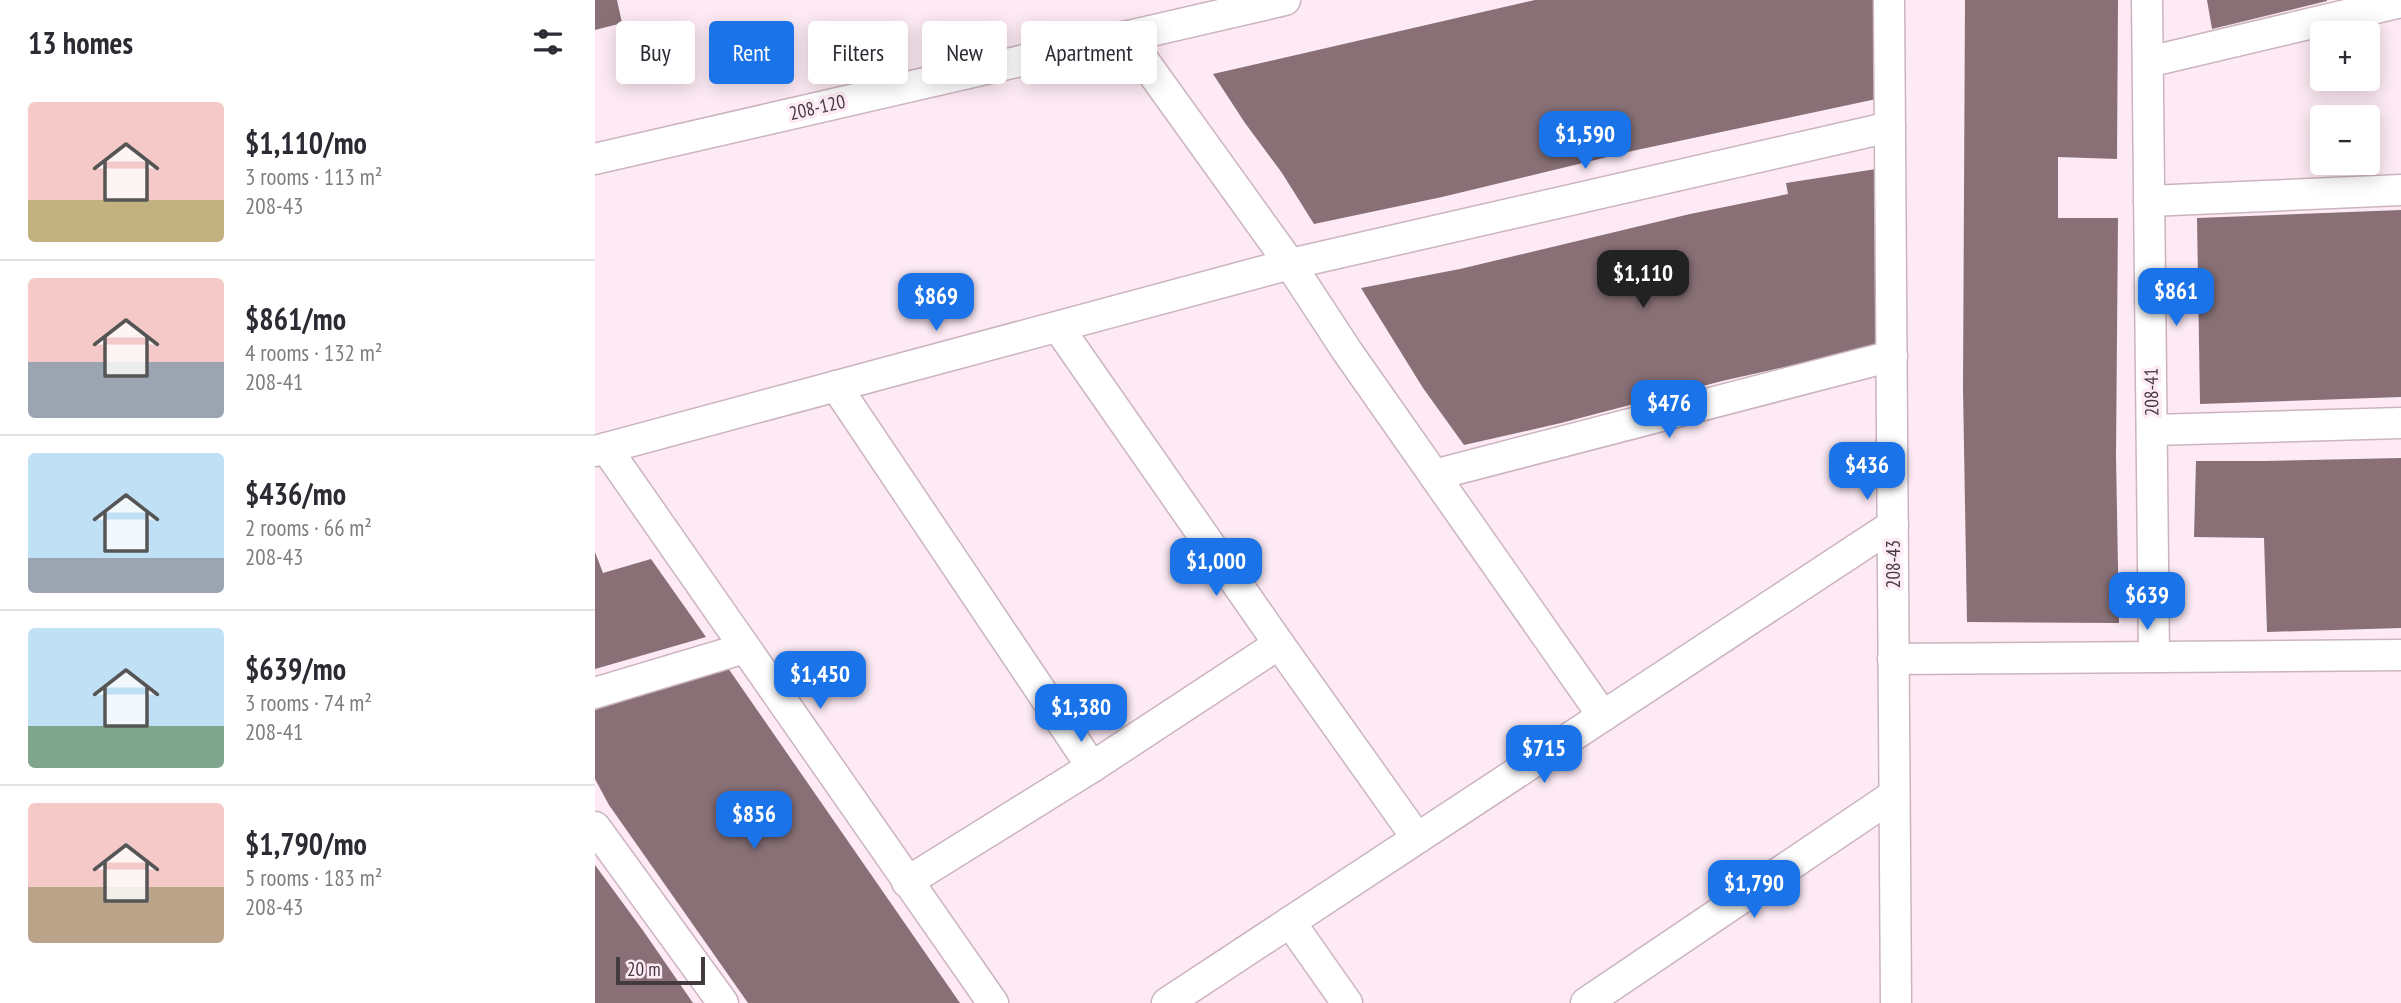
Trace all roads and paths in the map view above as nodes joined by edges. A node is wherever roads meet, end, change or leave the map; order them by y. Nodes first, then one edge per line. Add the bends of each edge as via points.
1 (1285, 0) edge
2 (1889, 0) edge
3 (2147, 0) edge
4 (2401, 2) edge
5 (1157, 29) edge
6 (1021, 60) edge
7 (2148, 62) junction
8 (1157, 79) edge
9 (1890, 127) junction
10 (595, 159) edge
11 (2401, 190) edge
12 (2149, 201) junction
13 (1290, 264) junction
14 (1058, 327) junction
15 (1892, 356) junction
16 (836, 386) junction
17 (2401, 423) edge
18 (2152, 430) junction
19 (600, 449) edge
20 (1434, 475) junction
21 (1893, 525) junction
22 (1279, 644) junction
23 (745, 648) junction
24 (2401, 655) edge
25 (2154, 657) junction
26 (1893, 659) junction
27 (595, 693) edge
28 (1603, 716) junction
29 (1092, 767) junction
30 (1894, 795) junction
31 (595, 827) edge
32 (1417, 838) junction
33 (907, 882) junction
34 (1290, 922) junction
35 (723, 1003) edge
36 (993, 1003) edge
37 (1167, 1003) edge
38 (1347, 1003) edge
39 (1586, 1003) edge
40 (1896, 1003) edge

1 - 5 street, 208-120
2 - 9 street, 208-43
3 - 7 street, 208-41
4 - 7 street
6 - 10 street, 208-120
7 - 12 street, 208-41
8 - 13 street
9 - 13 street
9 - 15 street, 208-43
11 - 12 street
12 - 18 street, 208-41
13 - 14 street
13 - 20 street
14 - 16 street
14 - 22 street
15 - 20 street
15 - 21 street, 208-43
16 - 19 street
16 - 29 street
17 - 18 street
18 - 25 street, 208-41
19 - 23 street
20 - 28 street
21 - 26 street, 208-43
21 - 28 street
22 - 29 street
22 - 32 street
23 - 27 street
23 - 33 street
24 - 25 street
25 - 26 street
26 - 30 street, 208-43
28 - 32 street
29 - 33 street
30 - 39 street
30 - 40 street, 208-43
31 - 35 street
32 - 34 street
33 - 36 street
34 - 37 street
34 - 38 street

